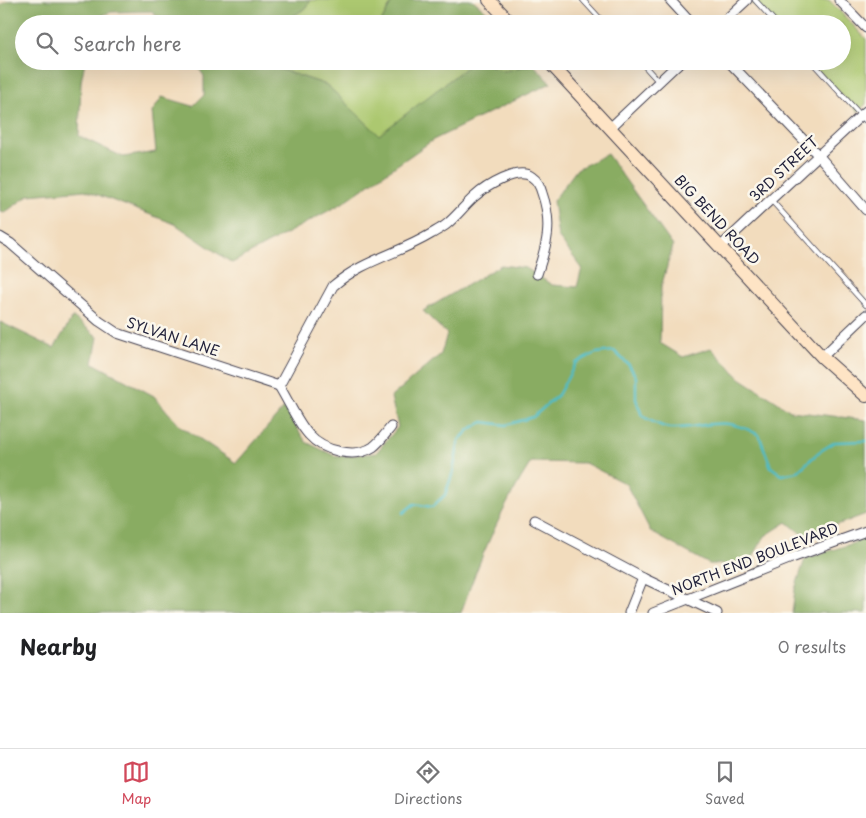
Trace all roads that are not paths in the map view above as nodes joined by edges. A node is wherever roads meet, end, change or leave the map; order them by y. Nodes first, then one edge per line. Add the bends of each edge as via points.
1 (490, 0) edge
2 (583, 0) edge
3 (670, 0) edge
4 (747, 0) edge
5 (755, 0) edge
6 (839, 0) edge
7 (504, 15) edge
8 (597, 15) edge
9 (684, 15) edge
10 (731, 15) edge
11 (769, 15) edge
12 (866, 28) edge
13 (556, 70) edge
14 (648, 70) edge
15 (672, 70) edge
16 (737, 70) edge
17 (820, 70) edge
18 (659, 82) junction
19 (864, 116) edge
20 (610, 128) junction
21 (819, 156) junction
22 (771, 200) junction
23 (866, 210) edge
24 (0, 237) edge
25 (721, 246) junction
26 (537, 274) dead end
27 (866, 305) edge
28 (866, 315) edge
29 (822, 357) junction
30 (279, 386) junction
31 (866, 396) edge
32 (391, 426) dead end
33 (534, 520) dead end
34 (866, 531) edge
35 (643, 578) junction
36 (689, 598) junction
37 (629, 613) edge
38 (653, 613) edge
39 (717, 613) edge

1 - 7 main road
2 - 8 lane
3 - 9 street
4 - 10 street
5 - 11 lane
6 - 12 street
13 - 20 main road, BIG BEND ROAD
14 - 18 lane
15 - 18 street
16 - 21 street
17 - 19 lane
18 - 20 street
19 - 21 street, 3RD STREET
20 - 25 main road, BIG BEND ROAD
21 - 22 street, 3RD STREET
21 - 23 street
22 - 25 street, 3RD STREET
22 - 27 lane
24 - 30 street, SYLVAN LANE via 117,333
25 - 29 main road, BIG BEND ROAD
26 - 30 street via 547,243 544,200 538,183 531,175 518,173 495,182 447,224 428,236 347,274 334,286
28 - 29 street
29 - 31 main road, BIG BEND ROAD
30 - 32 street via 310,436 333,449 364,451
33 - 35 street
34 - 36 street, NORTH END BOULEVARD
35 - 36 street
35 - 37 street
36 - 38 street, NORTH END BOULEVARD
36 - 39 street

